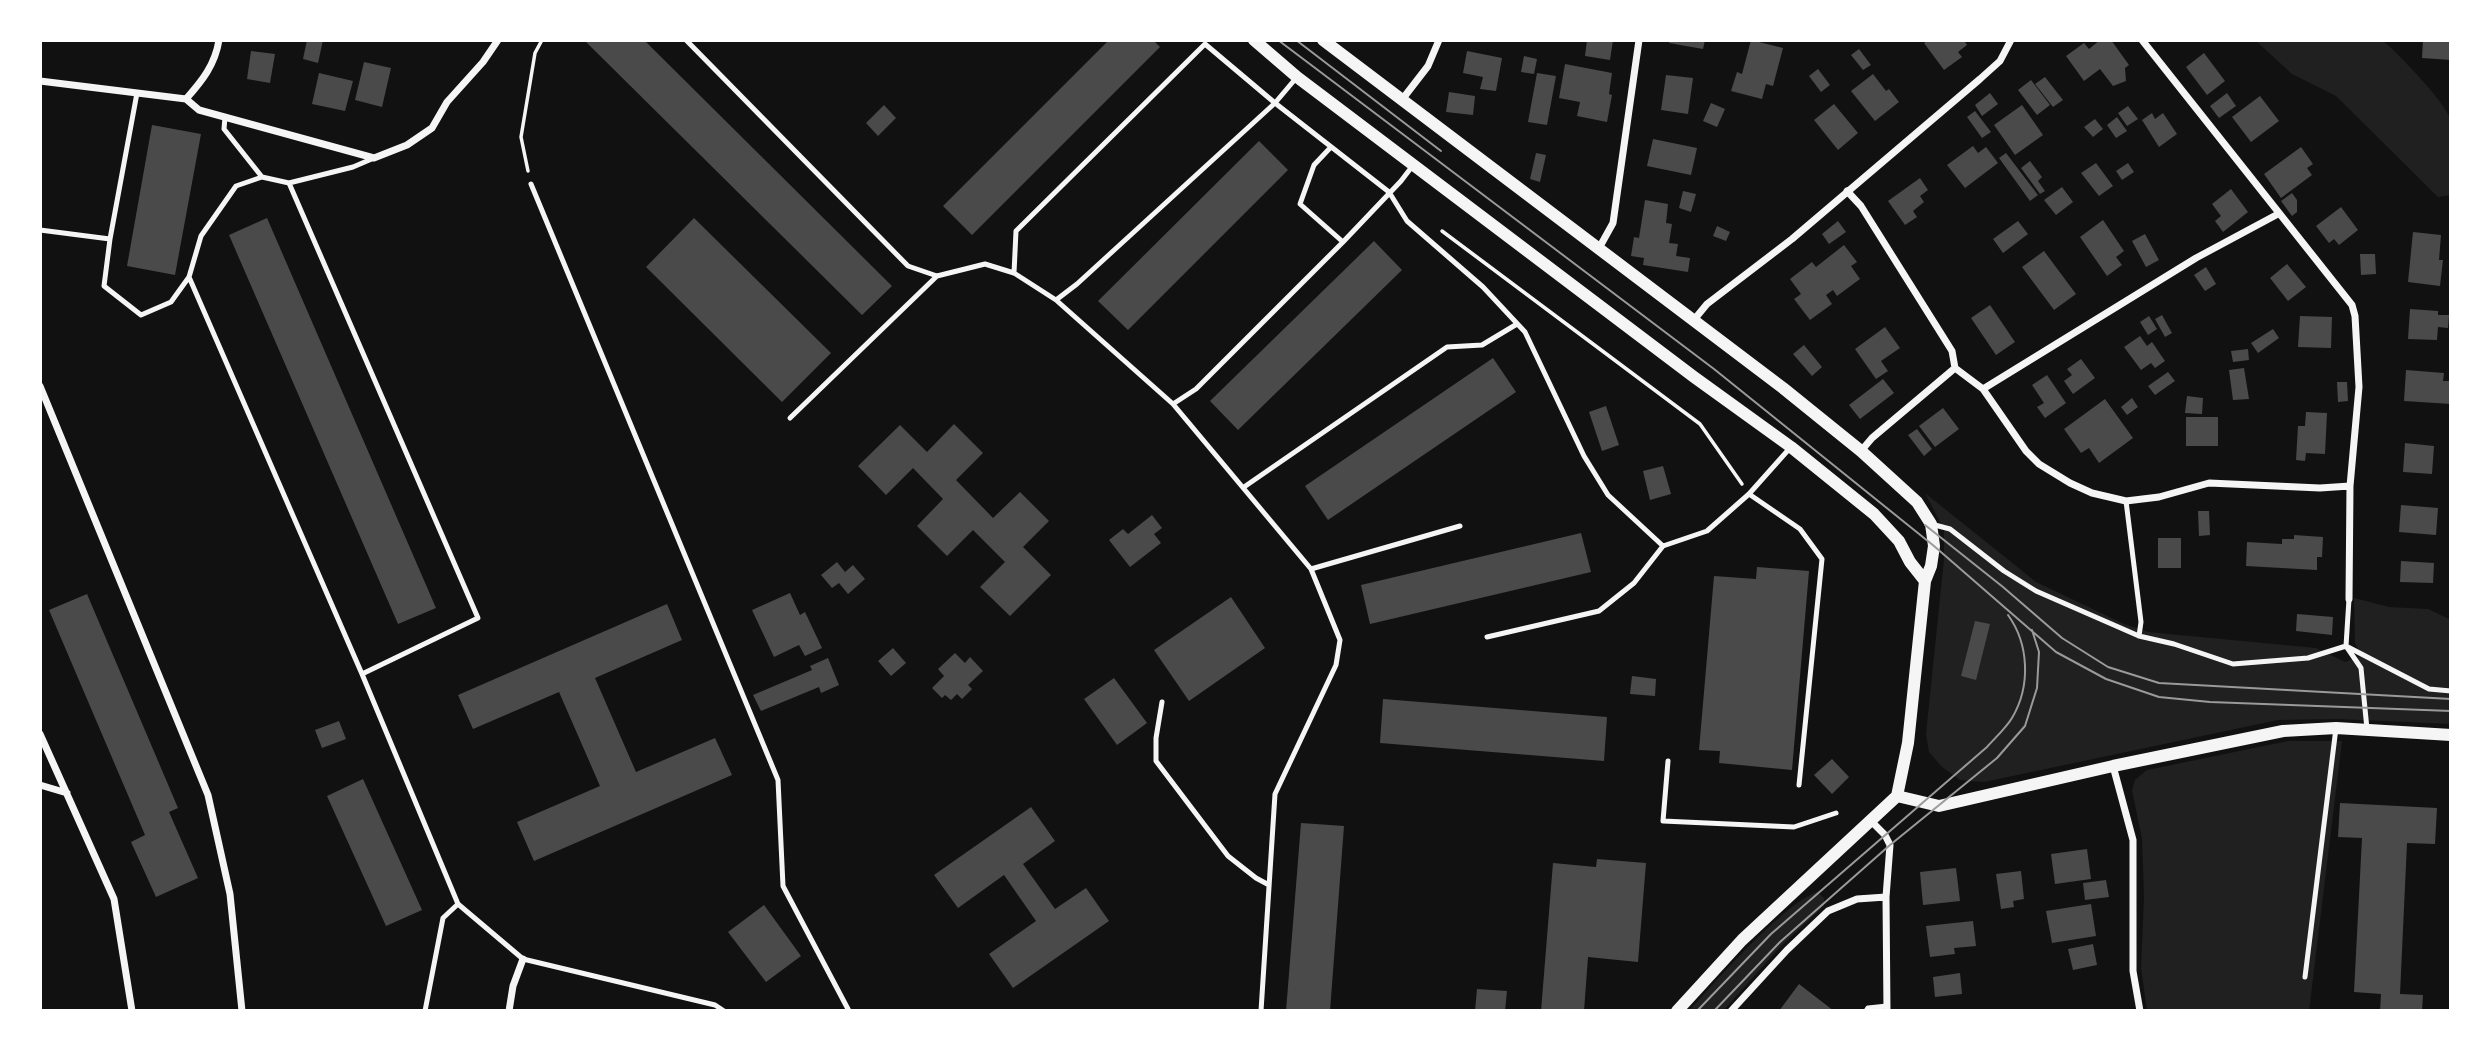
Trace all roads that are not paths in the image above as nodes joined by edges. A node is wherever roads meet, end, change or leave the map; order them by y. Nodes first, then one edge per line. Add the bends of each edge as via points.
1 (219, 40) edge
2 (498, 40) edge
3 (686, 40) edge
4 (1254, 40) edge
5 (1323, 40) edge
6 (1439, 40) edge
7 (1639, 40) edge
8 (2011, 40) edge
9 (2141, 40) edge
10 (1297, 77) junction
11 (40, 81) edge
12 (137, 93) junction
13 (186, 99) junction
14 (1401, 101) junction
15 (1275, 103) junction
16 (225, 117) junction
17 (1331, 147) junction
18 (374, 158) junction
19 (1414, 164) junction
20 (262, 177) junction
21 (289, 183) junction
22 (531, 184) road end
23 (1847, 191) junction
24 (1389, 192) junction
25 (2278, 214) junction
26 (40, 230) edge
27 (110, 239) junction
28 (1343, 242) junction
29 (1598, 250) junction
30 (1014, 272) junction
31 (937, 276) junction
32 (188, 277) junction
33 (1056, 300) junction
34 (1693, 321) junction
35 (1517, 324) junction
36 (1955, 368) junction
37 (40, 386) edge
38 (1983, 389) junction
39 (1173, 404) junction
40 (790, 418) dead end
41 (1791, 447) junction
42 (1861, 451) junction
43 (2350, 486) junction
44 (1244, 487) junction
45 (1749, 494) junction
46 (2126, 502) junction
47 (1931, 524) junction
48 (1460, 526) dead end
49 (1663, 545) junction
50 (1311, 569) junction
51 (1925, 581) junction
52 (2350, 599) joint
53 (2139, 636) junction
54 (1487, 638) dead end
55 (2346, 646) junction
56 (362, 674) junction
57 (2451, 691) edge
58 (1162, 702) dead end
59 (2336, 728) junction
60 (2367, 729) junction
61 (40, 734) edge
62 (2451, 735) edge
63 (1668, 761) dead end
64 (2113, 766) junction
65 (40, 785) edge
66 (1799, 785) dead end
67 (67, 793) junction
68 (1896, 796) junction
69 (1836, 813) dead end
70 (1871, 821) junction
71 (1269, 885) junction
72 (1886, 897) junction
73 (458, 904) junction
74 (523, 960) junction
75 (2305, 977) dead end
76 (1887, 1008) edge
77 (132, 1011) edge
78 (242, 1011) edge
79 (425, 1011) edge
80 (509, 1011) edge
81 (724, 1011) edge
82 (849, 1011) edge
83 (1261, 1011) edge
84 (1677, 1011) edge
85 (1731, 1011) edge
86 (1866, 1011) edge
87 (2140, 1011) edge

1 - 13 street via 203,81
2 - 18 street via 447,102 432,128 407,145
3 - 31 lane via 908,265
4 - 10 street
5 - 14 street
6 - 14 street via 1428,66
7 - 29 street via 1613,223
8 - 23 street via 2000,61
9 - 25 street
10 - 15 lane
10 - 19 street
11 - 12 street
12 - 13 street
12 - 27 lane
13 - 16 street via 199,110
14 - 29 street
15 - 17 lane
15 - 30 lane via 1205,44 1016,231
15 - 33 lane
16 - 18 street
16 - 20 lane via 224,129
17 - 24 lane
17 - 28 lane via 1314,166 1300,204
18 - 21 lane
19 - 24 lane
19 - 41 street
20 - 21 lane
20 - 32 lane via 236,186 201,236
21 - 56 lane via 478,618
22 - 82 lane via 778,780 783,886
23 - 34 street via 1707,304
23 - 36 street via 1861,206 1952,352
24 - 28 lane
24 - 35 lane via 1407,221 1483,287
25 - 38 street via 2196,258
25 - 43 street via 2352,305 2355,316 2359,387
26 - 27 lane
27 - 32 lane via 104,286 141,315 171,302
28 - 39 lane via 1196,389
29 - 34 street
30 - 31 lane via 985,264
30 - 33 lane
31 - 40 lane
32 - 56 lane
33 - 39 lane
34 - 42 street
35 - 44 lane via 1482,345 1447,347
35 - 49 lane via 1608,495
36 - 38 street
36 - 42 street
37 - 78 street via 208,795 230,894
38 - 46 street via 2039,464 2070,484
39 - 44 lane
41 - 45 lane
41 - 51 street via 1874,514 1899,541
42 - 47 street via 1916,502
43 - 46 street via 2210,483
43 - 52 street
44 - 50 lane
45 - 49 lane via 1707,531
45 - 66 lane via 1800,529 1822,559
46 - 53 lane
47 - 51 street via 1934,546
47 - 53 lane via 1950,529 2036,591
48 - 50 lane
49 - 54 lane via 1634,583 1599,611
50 - 71 lane via 1340,640 1336,665 1275,794
51 - 68 street via 1908,743
52 - 55 lane
53 - 55 lane via 2233,664 2308,657
55 - 57 lane via 2429,689
55 - 60 lane via 2361,668
56 - 73 lane
58 - 71 lane via 1156,761 1228,856
59 - 60 street
59 - 64 street via 2283,731
59 - 75 lane
60 - 62 street
61 - 67 street
63 - 69 lane via 1663,821 1794,827
64 - 68 street via 1939,806
64 - 87 street via 2133,840 2133,971
65 - 67 street
67 - 77 street via 114,899
68 - 70 street
70 - 72 street via 1890,845
70 - 84 street via 1742,940
71 - 83 lane
72 - 76 street
72 - 85 street via 1857,899 1828,911
73 - 74 lane
73 - 79 lane via 443,918
74 - 80 street
74 - 81 lane via 715,1005
76 - 86 lane

